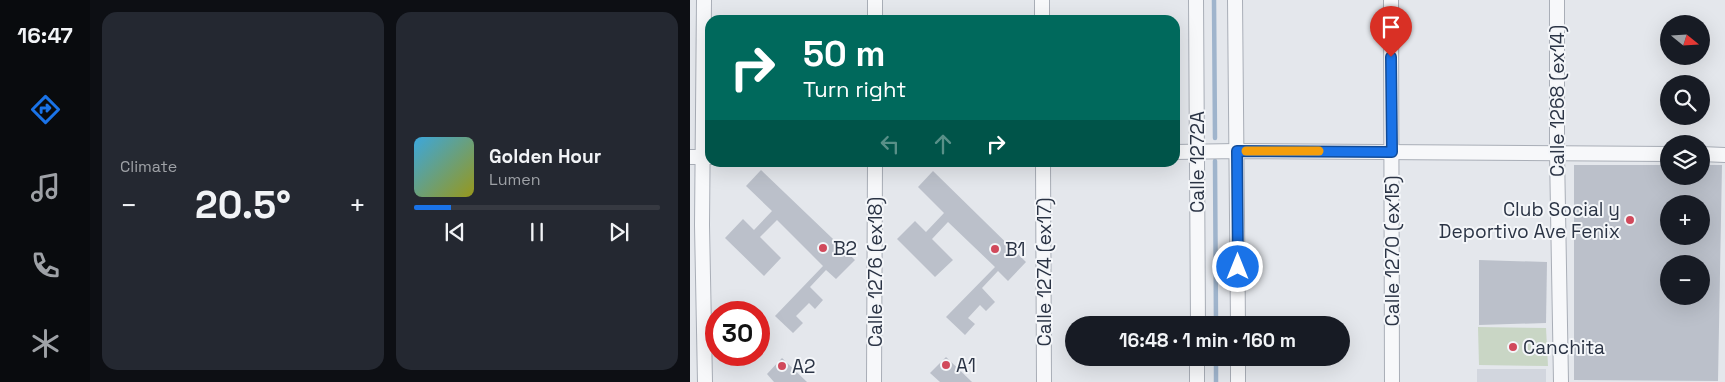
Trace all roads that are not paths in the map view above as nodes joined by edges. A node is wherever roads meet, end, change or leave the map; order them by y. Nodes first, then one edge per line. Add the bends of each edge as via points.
1 (704, 0) edge
2 (875, 0) edge
3 (1042, 0) edge
4 (1196, 0) edge
5 (1235, 0) edge
6 (1391, 0) edge
7 (1557, 0) edge
8 (875, 15) edge
9 (1042, 15) edge
10 (1237, 151) junction
11 (1180, 152) edge
12 (1198, 152) junction
13 (1392, 152) junction
14 (1557, 153) junction
15 (1660, 154) edge
16 (1710, 154) edge
17 (1725, 155) edge
18 (701, 157) edge
19 (875, 167) edge
20 (1043, 167) edge
21 (1198, 316) edge
22 (1238, 316) edge
23 (1198, 366) edge
24 (1238, 366) edge
25 (705, 382) edge
26 (874, 382) edge
27 (1044, 382) edge
28 (1197, 382) edge
29 (1238, 382) edge
30 (1392, 382) edge
31 (1561, 382) edge

1 - 18 street
2 - 8 street
3 - 9 street
4 - 12 street, Calle 1272A
5 - 10 street
6 - 13 street, Calle 1270 (ex15)
7 - 14 street, Calle 1268 (ex14)
10 - 12 street
10 - 13 street
10 - 22 street
11 - 12 street
12 - 21 street, Calle 1272A
13 - 14 street
13 - 30 street, Calle 1270 (ex15)
14 - 15 street
14 - 31 street, Calle 1268 (ex14)
16 - 17 street
18 - 25 street
19 - 26 street, Calle 1276 (ex18)
20 - 27 street, Calle 1274 (ex17)
23 - 28 street
24 - 29 street

